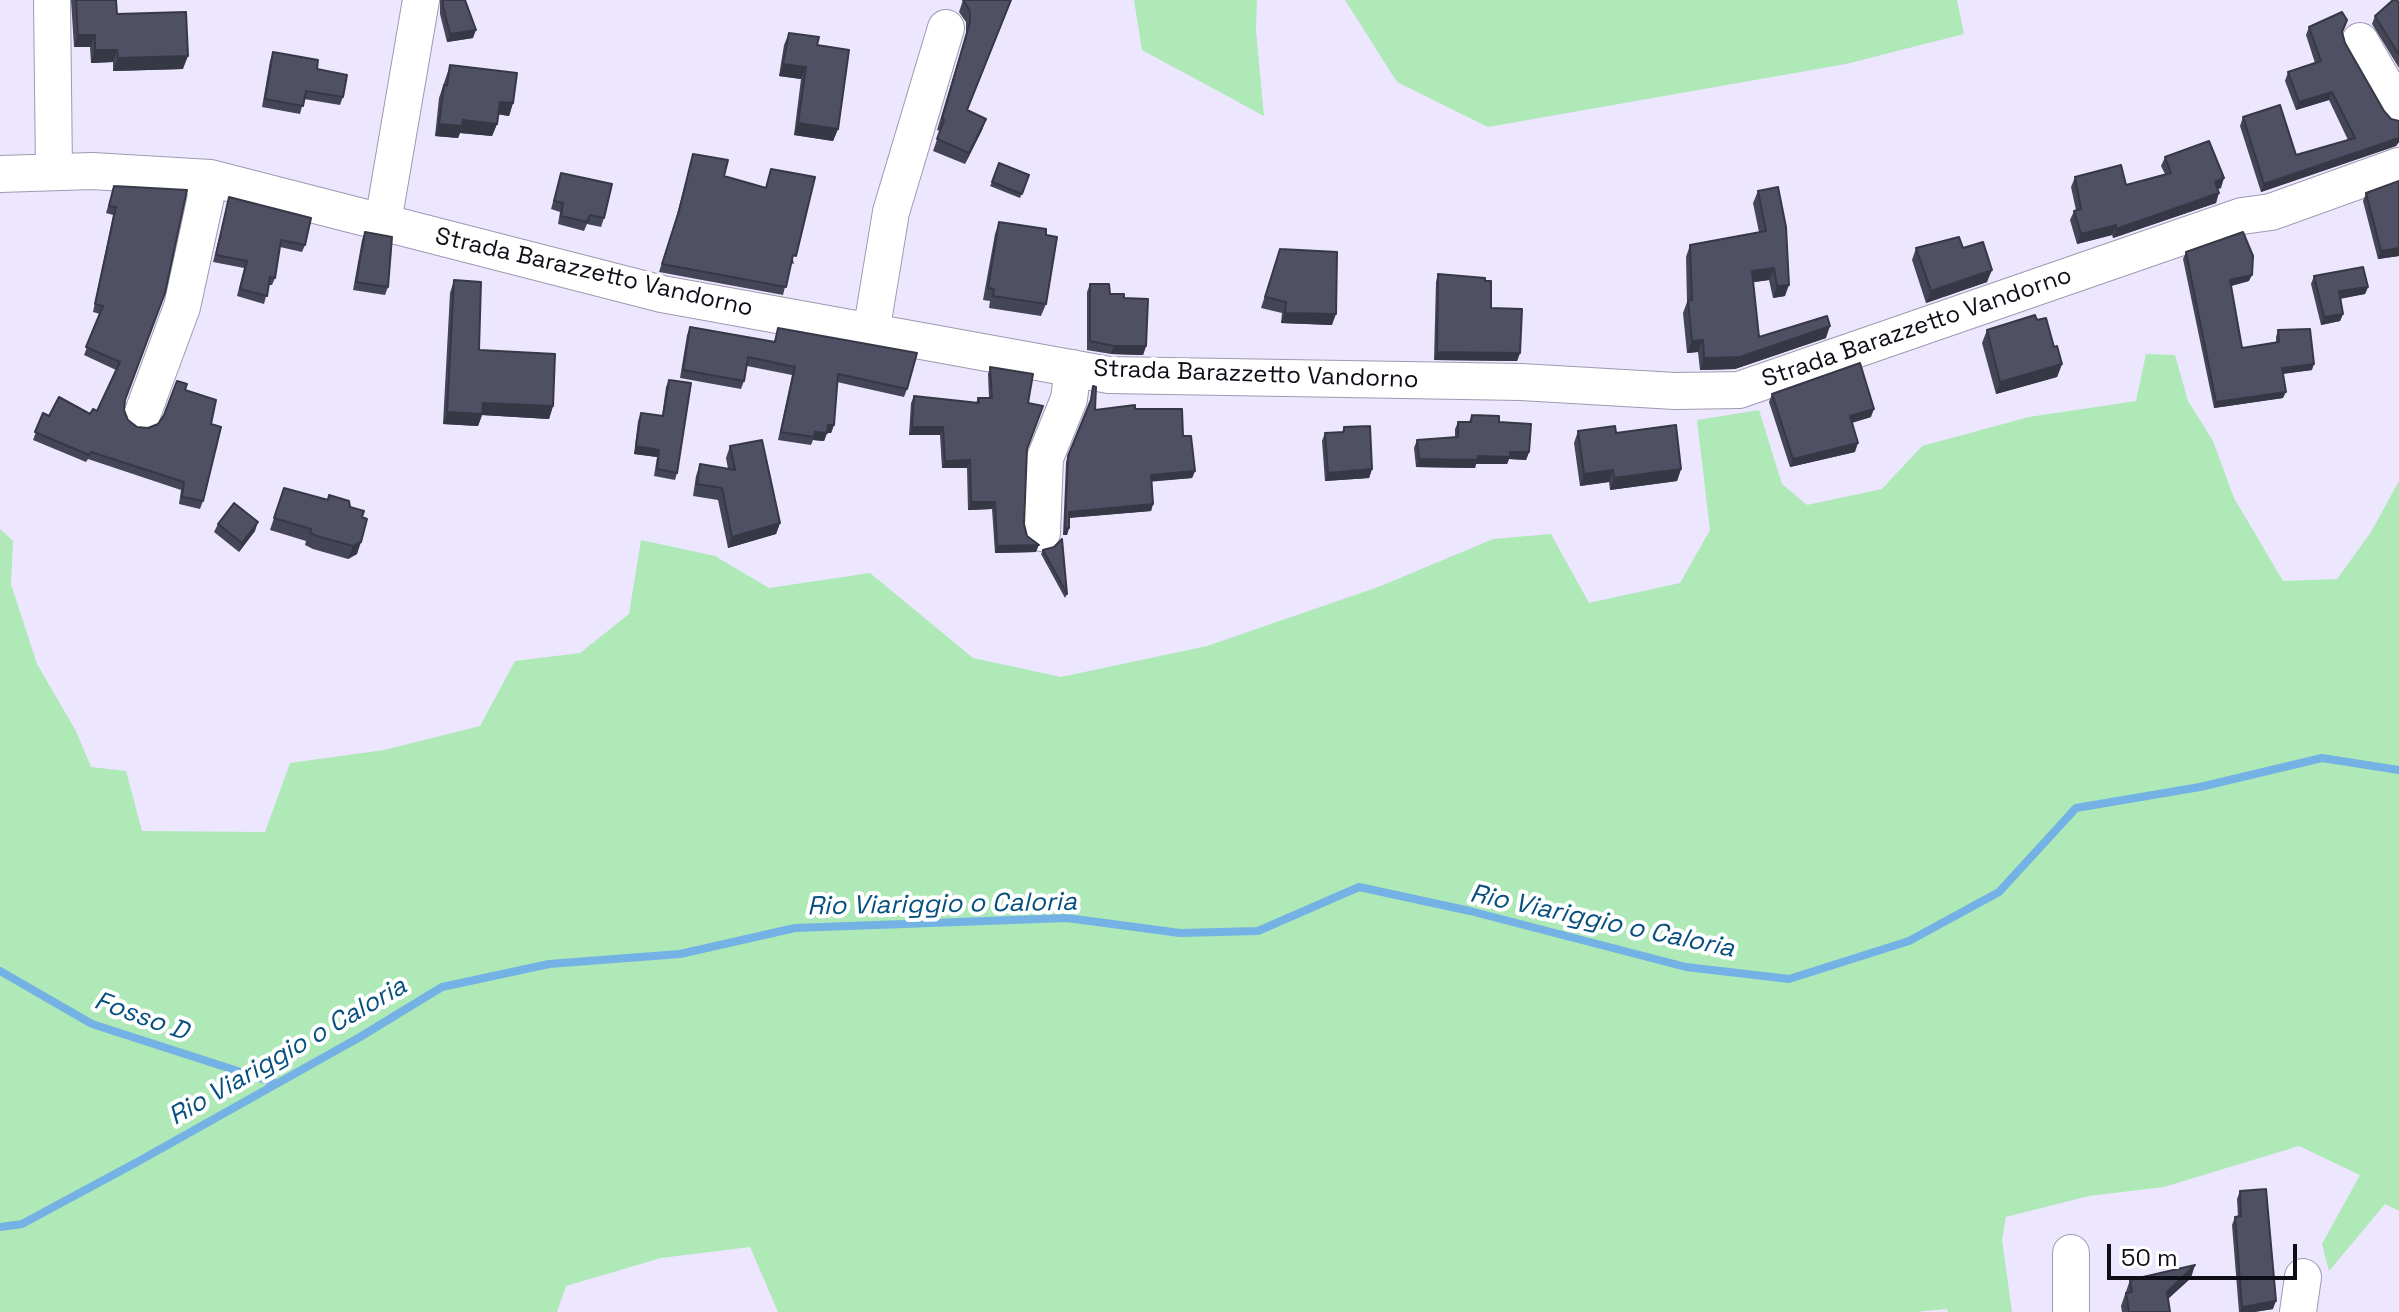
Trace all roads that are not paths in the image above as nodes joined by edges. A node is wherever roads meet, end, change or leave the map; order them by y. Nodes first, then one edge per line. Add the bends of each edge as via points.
1 (52, 0) edge
2 (421, 0) edge
3 (946, 28) dead end
4 (2360, 41) dead end
5 (2399, 109) edge
6 (2399, 166) edge
7 (54, 172) junction
8 (0, 174) edge
9 (210, 178) junction
10 (383, 222) junction
11 (871, 333) junction
12 (1073, 368) junction
13 (142, 415) dead end
14 (1042, 533) dead end
15 (2071, 1253) dead end
16 (2303, 1277) dead end
17 (2071, 1312) edge
18 (2298, 1312) edge

1 - 7 street
2 - 10 street
3 - 11 street via 891,212
4 - 5 street
6 - 12 street, Strada Barazzetto Vandorno via 1739,390 1109,375
7 - 8 street, Strada Barazzetto Vandorno
7 - 9 street, Strada Barazzetto Vandorno
9 - 10 street, Strada Barazzetto Vandorno
9 - 13 street via 182,307
10 - 11 street, Strada Barazzetto Vandorno via 662,294
11 - 12 street, Strada Barazzetto Vandorno
12 - 14 street via 1069,399 1045,458
15 - 17 street
16 - 18 street

